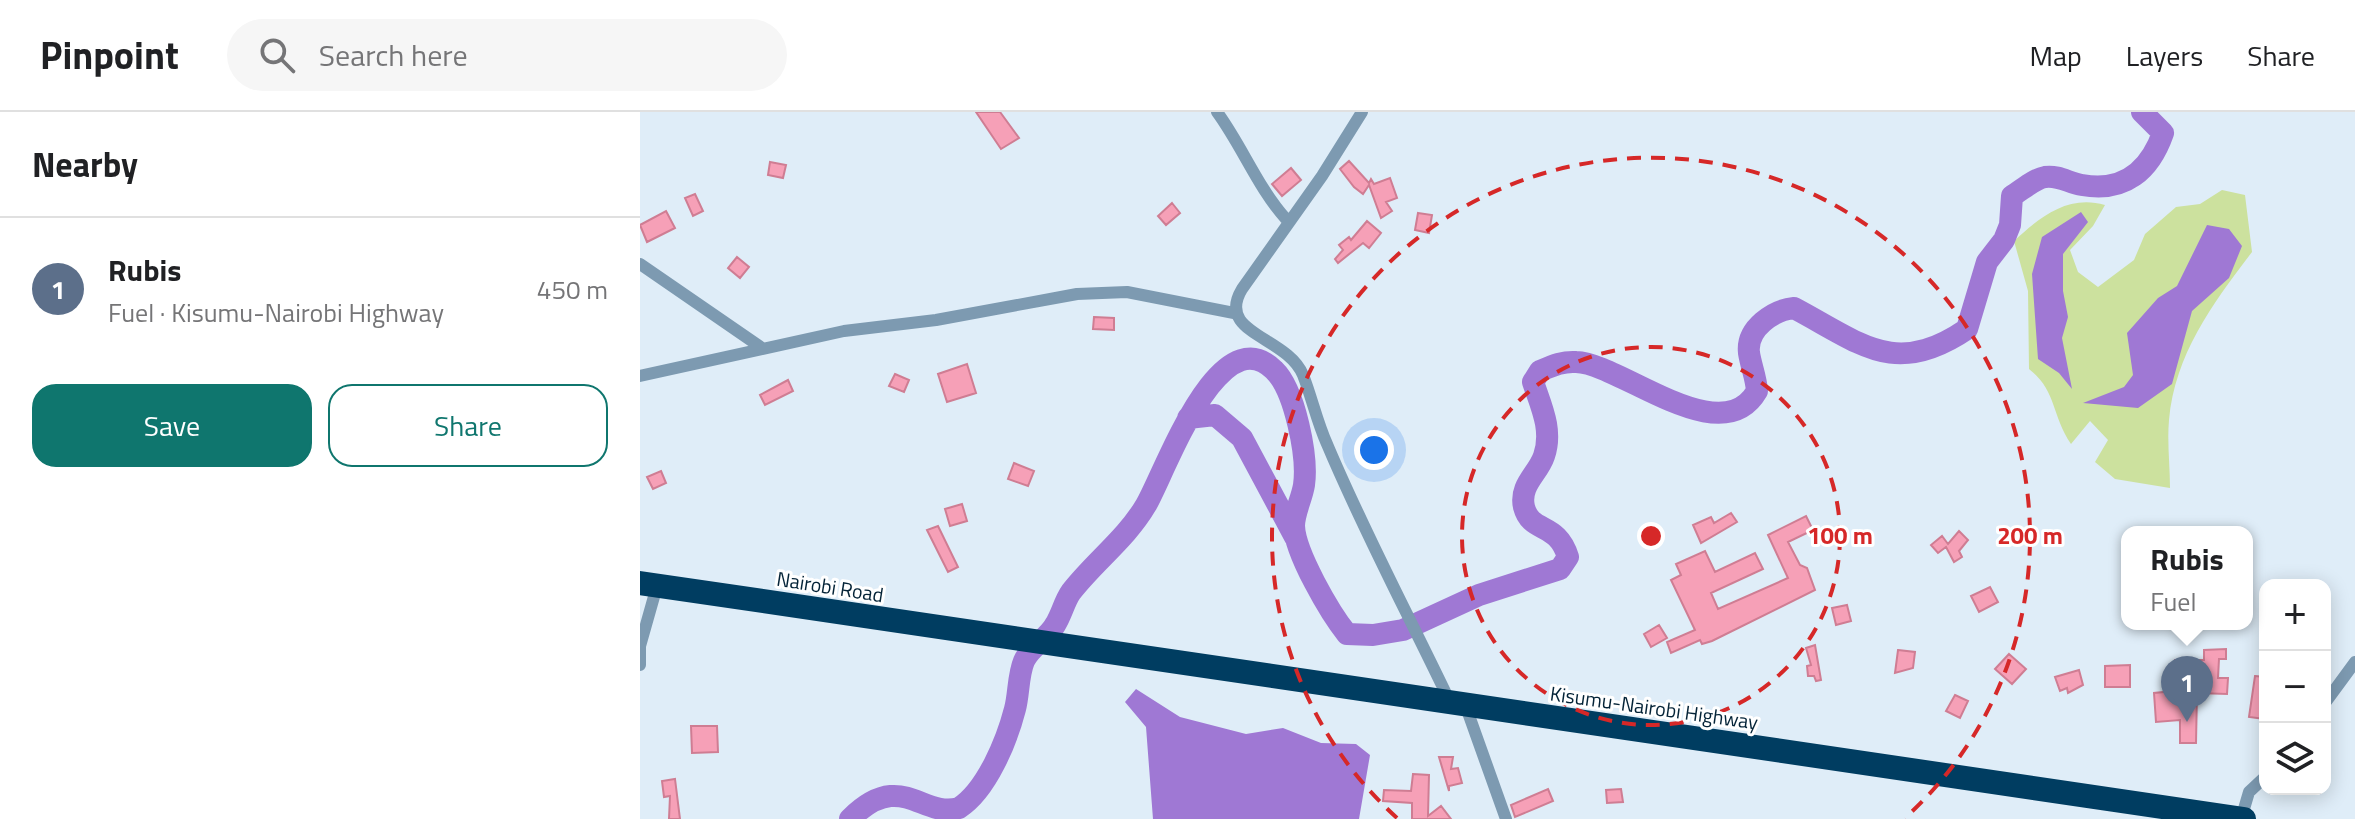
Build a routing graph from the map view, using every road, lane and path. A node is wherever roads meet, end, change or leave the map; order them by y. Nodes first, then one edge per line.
1 (1217, 112) edge
2 (1362, 112) edge
3 (1286, 219) dead end
4 (640, 264) edge
5 (1234, 313) junction
6 (762, 348) junction
7 (640, 376) edge
8 (649, 584) edge
9 (1058, 647) joint
10 (2355, 662) edge
11 (640, 665) edge
12 (2331, 695) edge
13 (1459, 706) junction
14 (2259, 783) edge
15 (1506, 819) edge
16 (2242, 819) edge

1 - 3 street
2 - 5 street
4 - 6 street
5 - 6 street
5 - 13 street
6 - 7 street
8 - 9 highway, Nairobi Road
8 - 11 street
9 - 13 highway, Kisumu-Nairobi Highway
10 - 12 street
13 - 15 street
13 - 16 highway, Kisumu-Nairobi Highway
14 - 16 street

